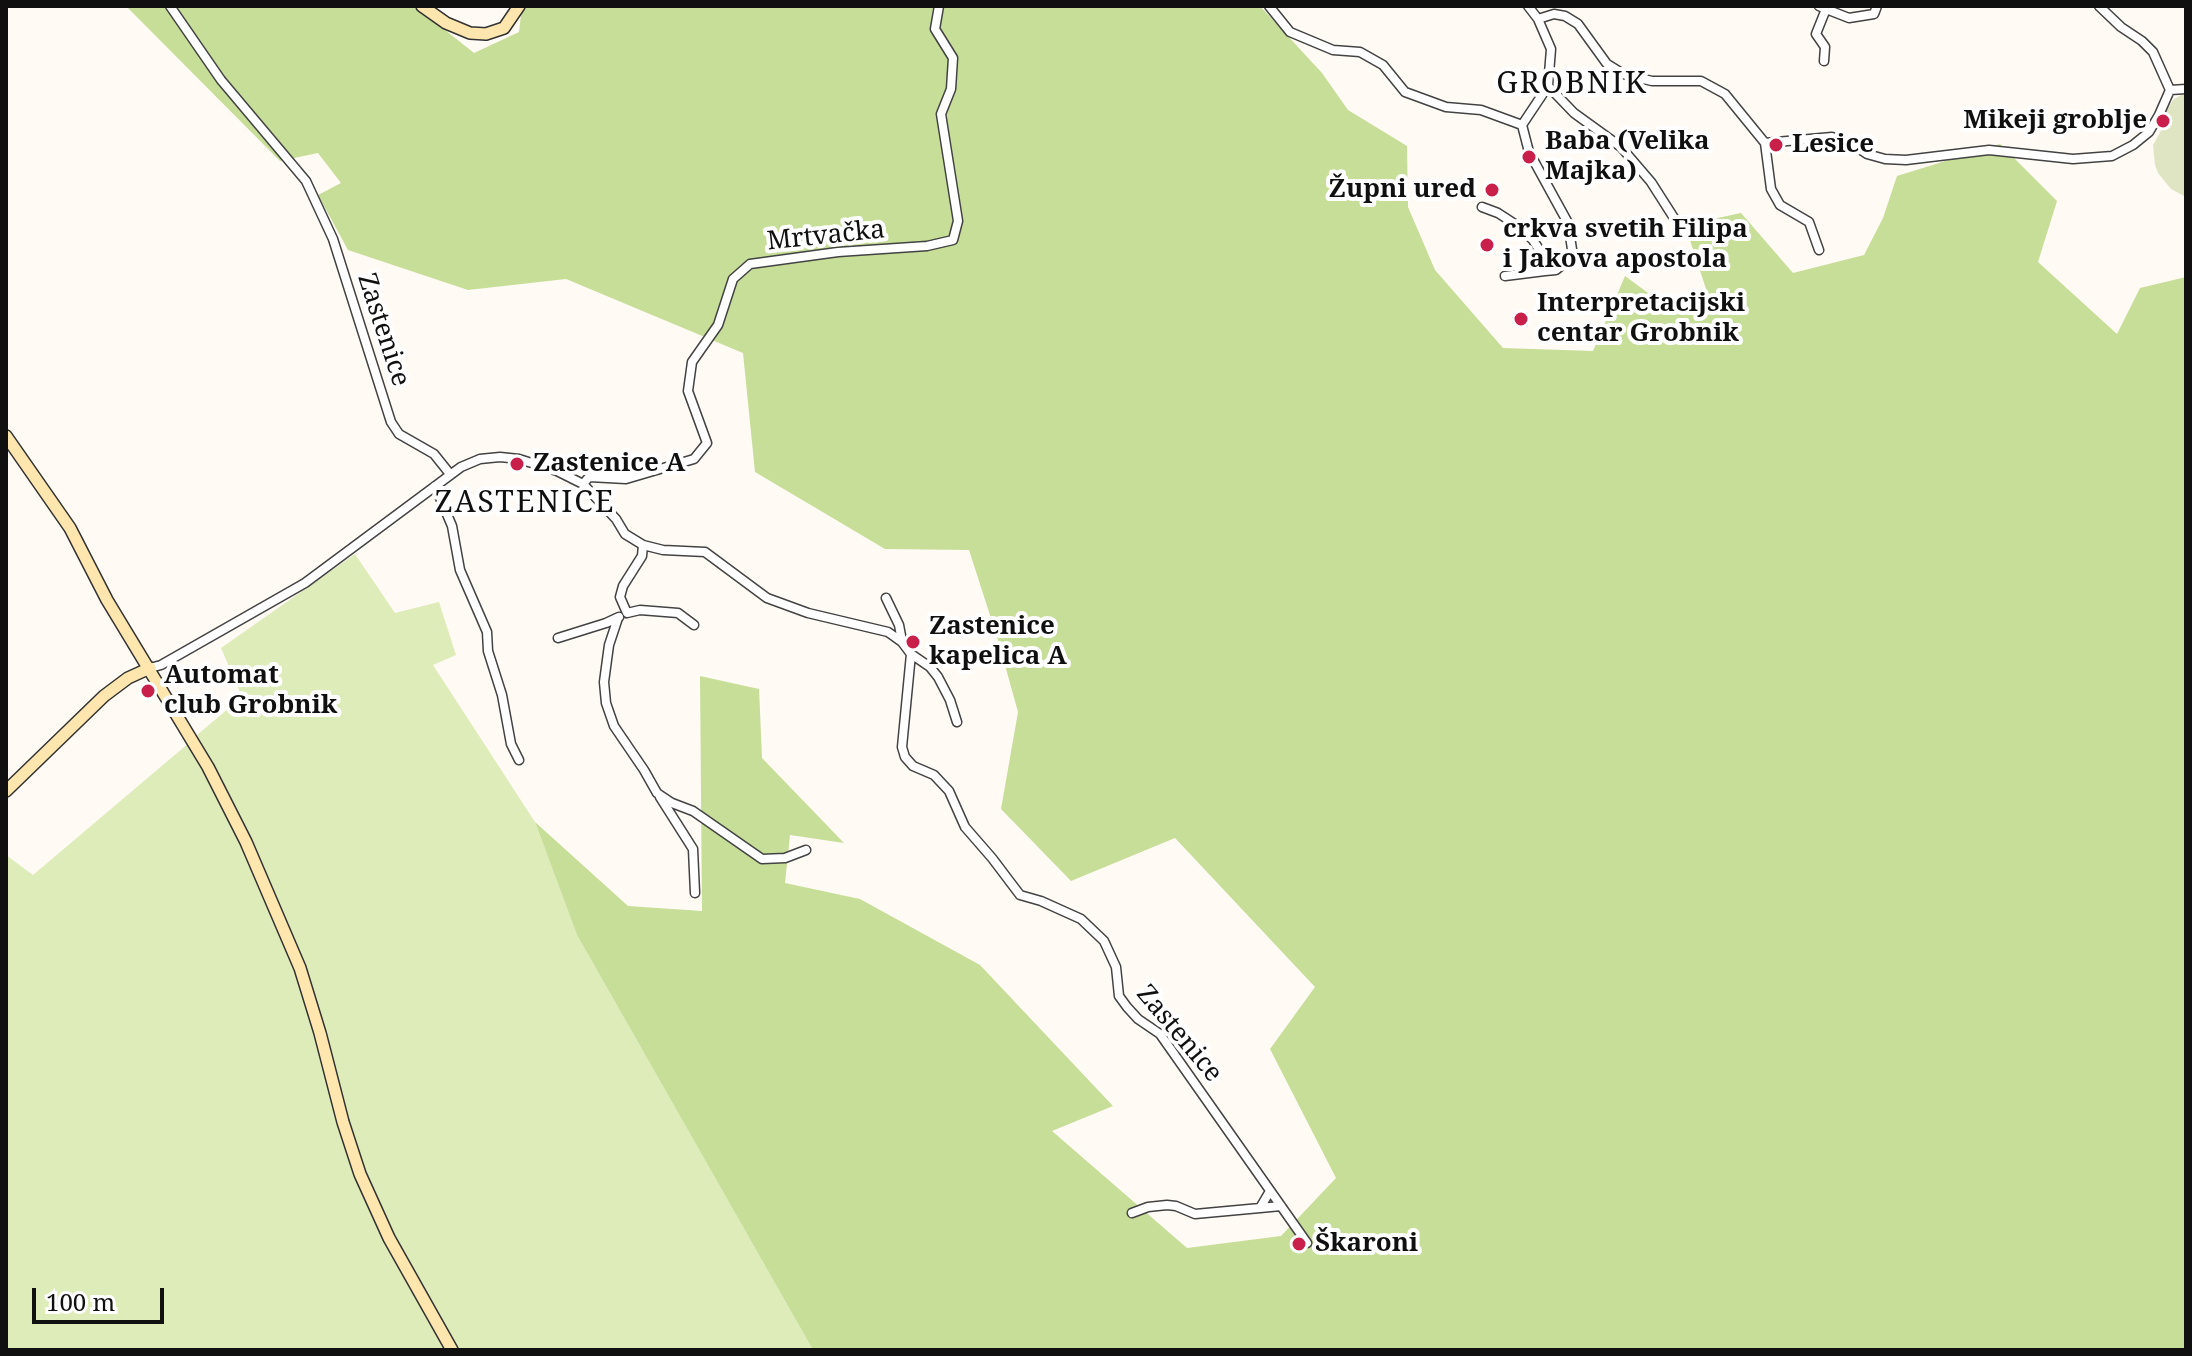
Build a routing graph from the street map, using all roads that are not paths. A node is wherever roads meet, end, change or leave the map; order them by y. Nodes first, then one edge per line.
1 (170, 6) edge
2 (422, 6) edge
3 (519, 6) edge
4 (939, 6) edge
5 (1269, 6) edge
6 (1528, 6) edge
7 (1877, 6) edge
8 (2099, 6) edge
9 (1822, 8) edge
10 (1554, 10) edge
11 (1538, 19) junction
12 (1824, 61) dead end
13 (1548, 86) junction
14 (2186, 89) edge
15 (2170, 90) junction
16 (1522, 125) junction
17 (1765, 143) junction
18 (1482, 207) dead end
19 (1674, 218) dead end
20 (1819, 250) dead end
21 (1545, 271) junction
22 (1505, 276) dead end
23 (6, 436) edge
24 (450, 474) junction
25 (583, 484) junction
26 (435, 486) junction
27 (643, 545) junction
28 (886, 598) dead end
29 (622, 616) junction
30 (694, 625) dead end
31 (558, 638) dead end
32 (902, 642) junction
33 (911, 654) junction
34 (150, 668) junction
35 (957, 722) dead end
36 (519, 760) dead end
37 (6, 791) edge
38 (657, 793) junction
39 (806, 850) dead end
40 (695, 893) dead end
41 (1270, 1191) junction
42 (1281, 1206) junction
43 (1260, 1208) junction
44 (1132, 1213) dead end
45 (1307, 1243) dead end
46 (452, 1350) edge

1 - 24 street, Zastenice
2 - 3 main road
4 - 25 street, Mrtvačka
5 - 16 street
6 - 11 street
7 - 9 street
8 - 15 street
9 - 12 street
10 - 11 street
10 - 17 street
11 - 13 street
13 - 16 street
13 - 19 street
14 - 15 street
15 - 17 street
16 - 21 street
17 - 20 street
18 - 21 street
21 - 22 street
23 - 34 main road
24 - 25 street
24 - 26 street
25 - 27 street
26 - 34 street
26 - 36 street
27 - 29 street
27 - 32 street
28 - 32 street
29 - 30 street
29 - 31 street
29 - 38 street
32 - 33 street
33 - 35 street
33 - 41 street, Zastenice
34 - 37 main road
34 - 46 main road
38 - 39 street
38 - 40 street
41 - 42 street, Zastenice
41 - 43 street
42 - 43 street
42 - 45 street, Zastenice
43 - 44 street

